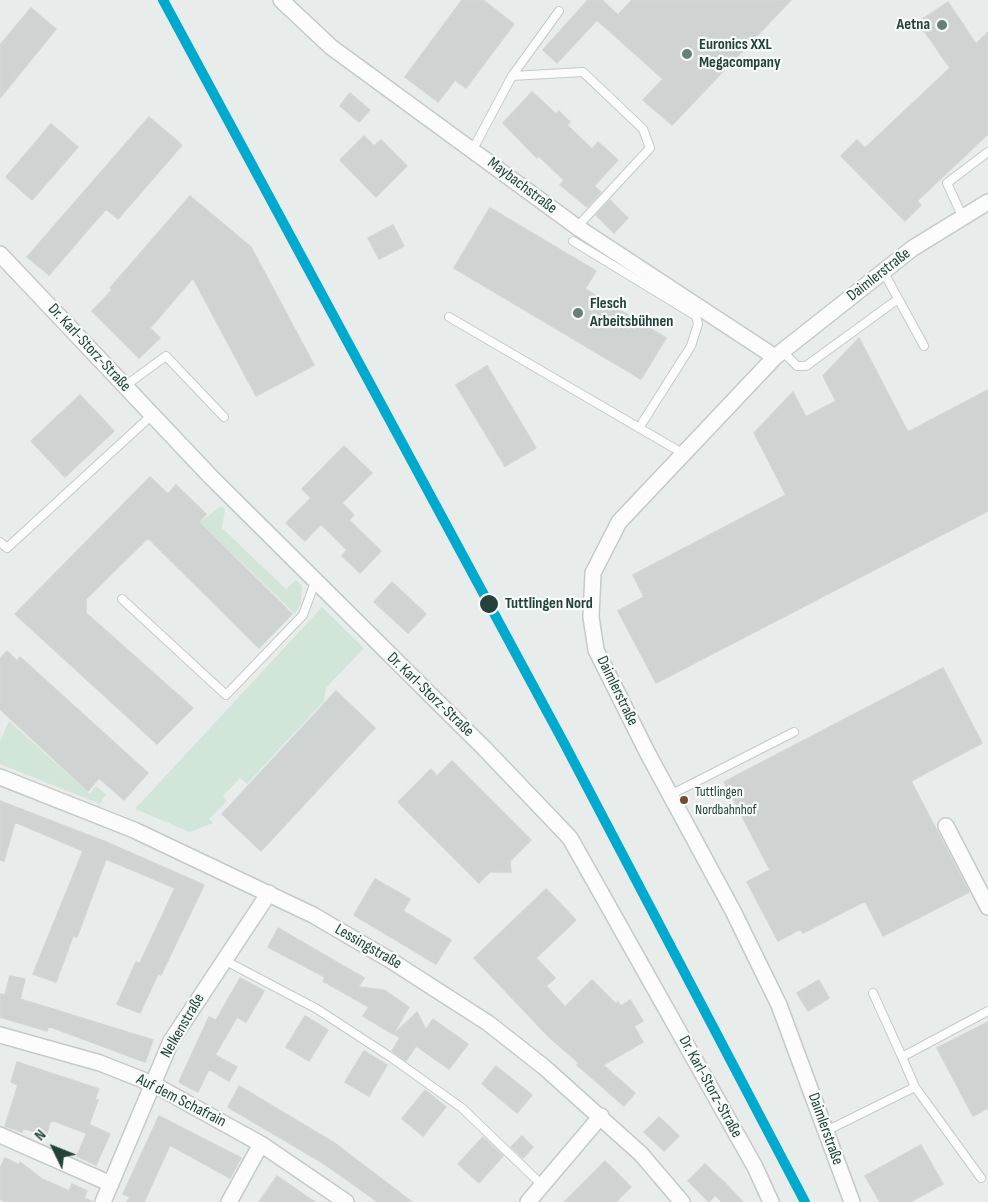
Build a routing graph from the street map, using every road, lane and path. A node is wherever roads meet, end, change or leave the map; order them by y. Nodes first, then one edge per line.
1 (281, 0) edge
2 (559, 11) dead end
3 (512, 76) junction
4 (473, 149) junction
5 (988, 152) edge
6 (988, 202) edge
7 (963, 218) junction
8 (574, 234) junction
9 (0, 254) edge
10 (883, 271) junction
11 (898, 299) junction
12 (449, 317) dead end
13 (924, 346) dead end
14 (778, 354) junction
15 (125, 386) junction
16 (152, 415) junction
17 (224, 417) dead end
18 (639, 428) junction
19 (684, 454) junction
20 (0, 542) edge
21 (315, 582) junction
22 (122, 599) dead end
23 (794, 732) dead end
24 (0, 777) edge
25 (670, 795) junction
26 (946, 826) dead end
27 (269, 893) junction
28 (988, 907) edge
29 (224, 960) junction
30 (873, 993) dead end
31 (988, 1011) edge
32 (0, 1035) edge
33 (903, 1057) junction
34 (153, 1084) junction
35 (915, 1087) junction
36 (601, 1116) junction
37 (826, 1131) junction
38 (0, 1135) edge
39 (261, 1144) junction
40 (981, 1178) dead end
41 (111, 1184) junction
42 (543, 1186) junction
43 (103, 1202) edge
44 (229, 1202) edge
45 (346, 1202) edge
46 (528, 1202) edge
47 (682, 1202) edge
48 (771, 1202) edge
49 (852, 1202) edge

1 - 4 street, Maybachstraße
2 - 3 lane
3 - 4 lane
3 - 8 lane
4 - 8 street, Maybachstraße
5 - 7 lane
6 - 7 street, Daimlerstraße
7 - 10 street, Daimlerstraße
8 - 14 street, Maybachstraße
8 - 18 lane
9 - 15 street, Dr. Karl-Storz-Straße
10 - 11 lane
10 - 14 street, Daimlerstraße
11 - 13 lane
11 - 14 lane
12 - 18 lane
14 - 19 street, Daimlerstraße
15 - 16 street, Dr. Karl-Storz-Straße
15 - 17 lane
16 - 20 lane
16 - 21 street, Dr. Karl-Storz-Straße
18 - 19 lane
19 - 25 street, Daimlerstraße
21 - 22 lane
21 - 48 street, Dr. Karl-Storz-Straße
23 - 25 lane
24 - 27 street, Lessingstraße
25 - 37 street, Daimlerstraße
26 - 28 street
27 - 29 street, Nelkenstraße
27 - 36 street, Lessingstraße
29 - 34 street, Nelkenstraße
29 - 42 lane
30 - 33 lane
31 - 33 lane
32 - 34 street, Auf dem Schafrain
33 - 35 lane
34 - 39 street, Auf dem Schafrain
34 - 41 street, Nelkenstraße
35 - 37 lane
35 - 40 lane
36 - 42 street
36 - 47 street, Lessingstraße
37 - 49 street, Daimlerstraße
38 - 41 street
39 - 44 street
39 - 45 street, Auf dem Schafrain
41 - 43 street, Nelkenstraße
42 - 46 street

